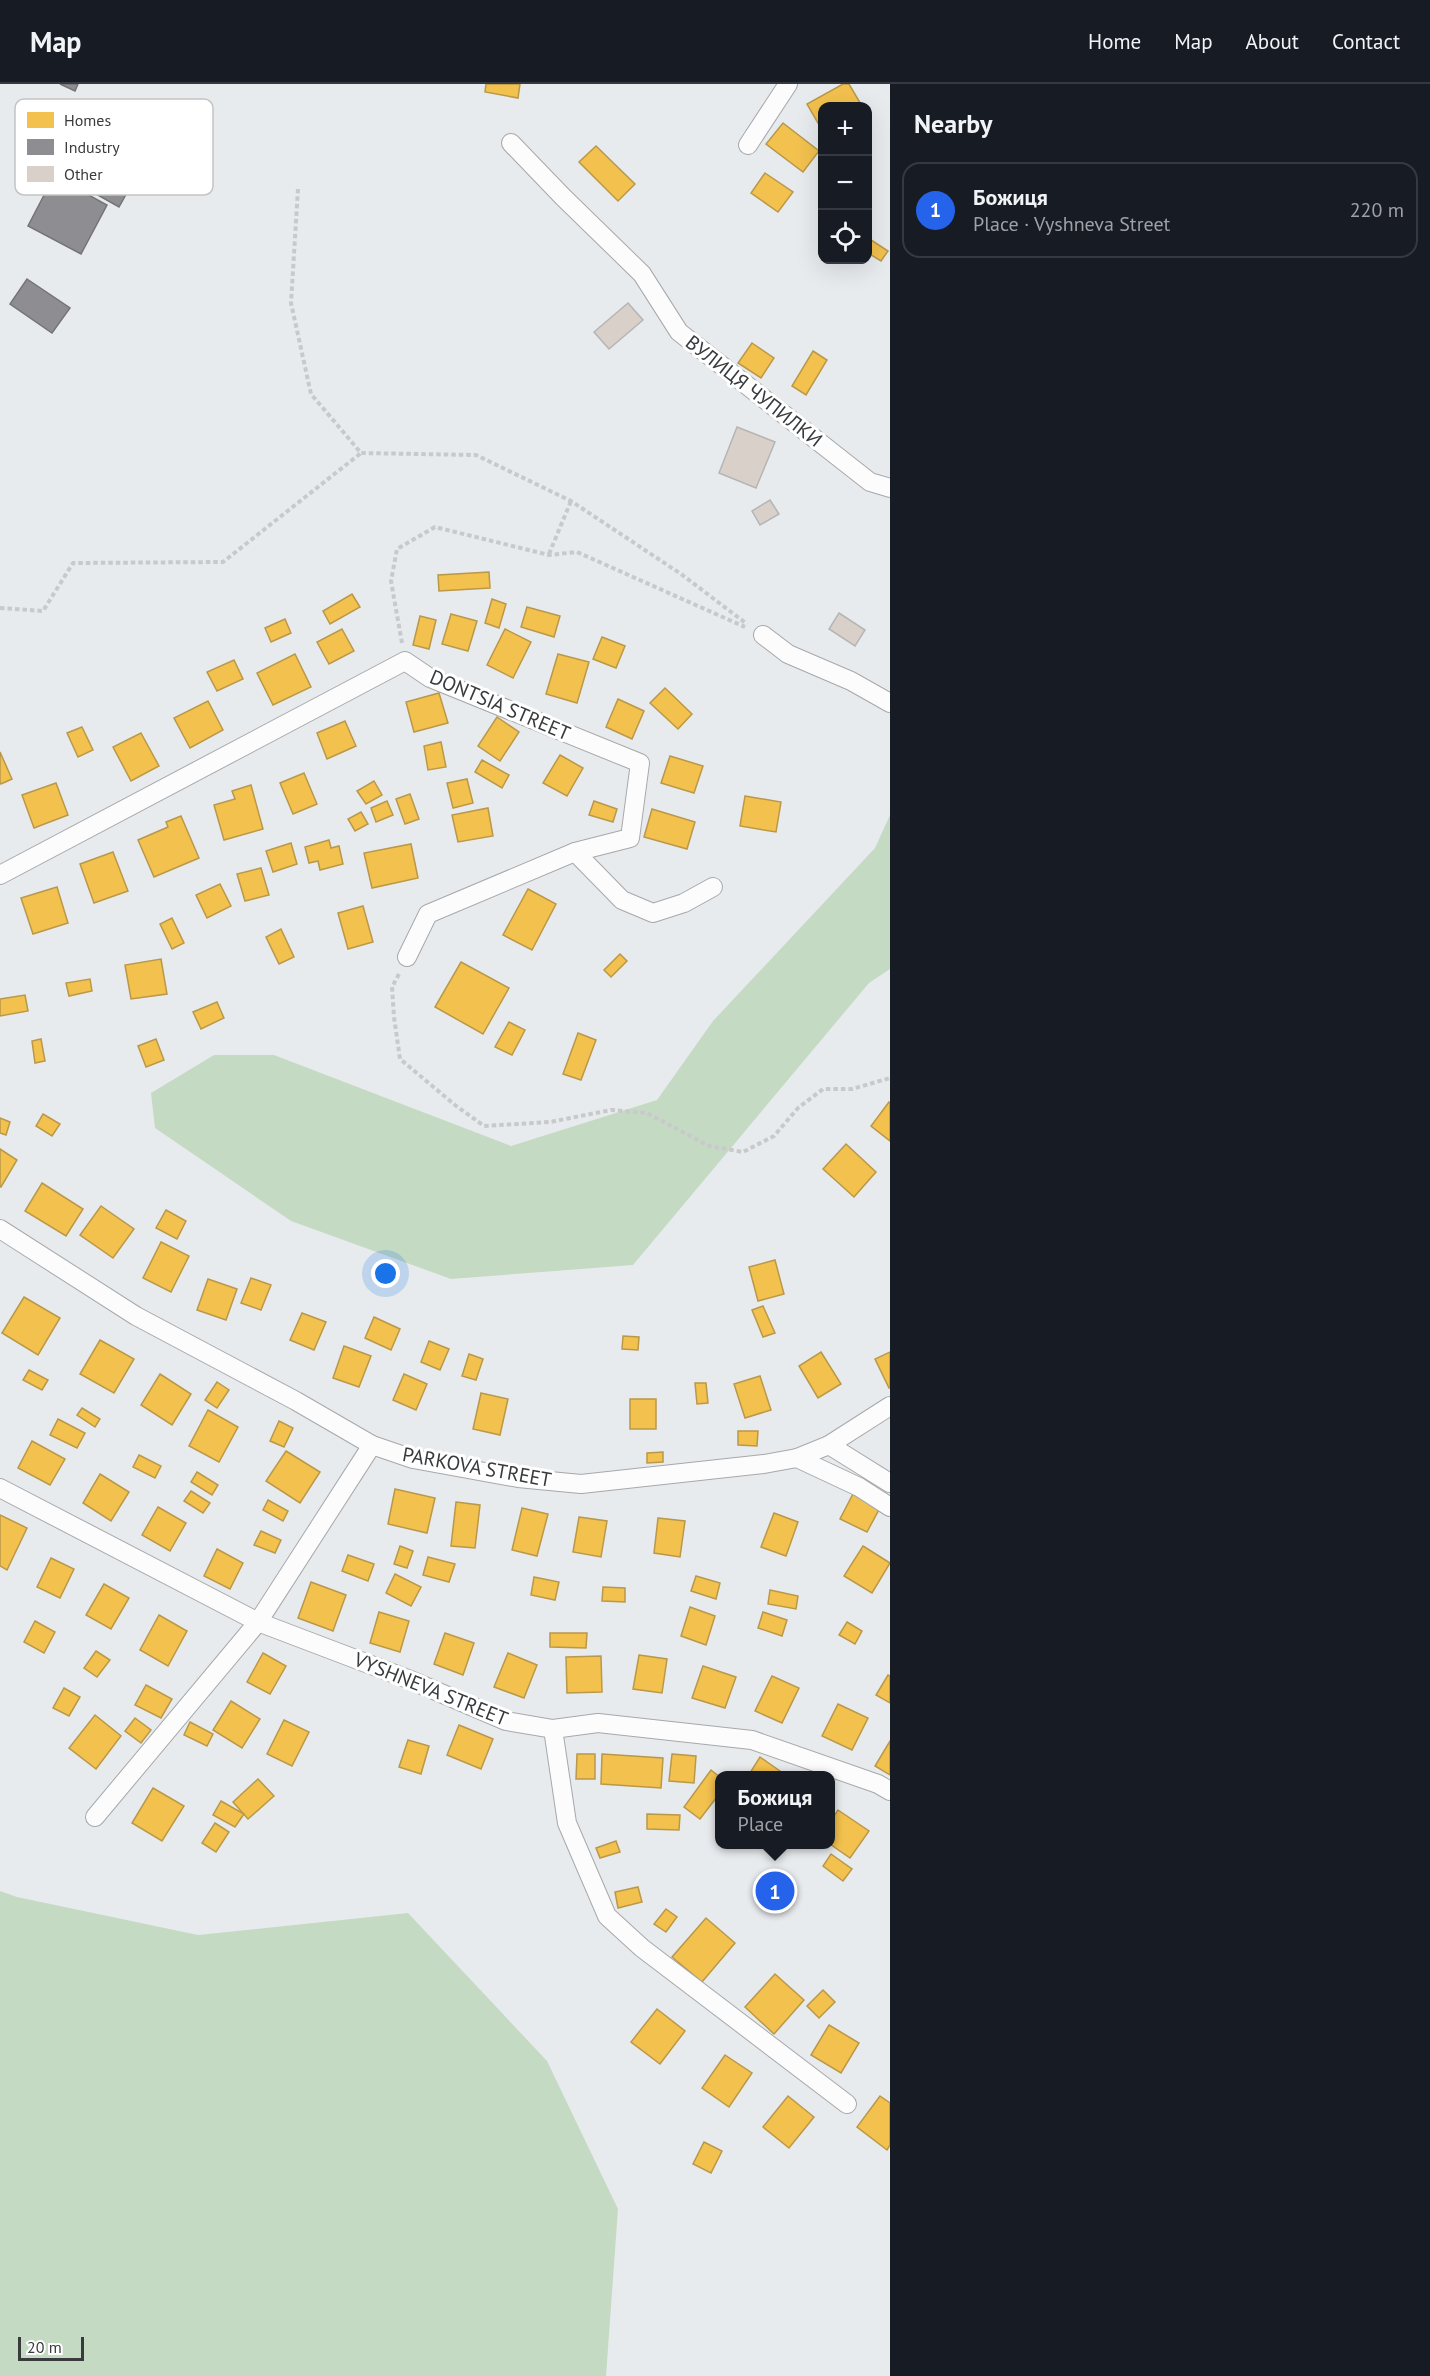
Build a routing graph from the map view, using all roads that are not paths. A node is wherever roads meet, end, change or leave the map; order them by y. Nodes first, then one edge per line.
1 (788, 84) edge
2 (511, 143) dead end
3 (748, 145) dead end
4 (890, 488) edge
5 (762, 635) road end
6 (890, 703) edge
7 (575, 852) junction
8 (0, 875) edge
9 (713, 887) dead end
10 (407, 957) road end
11 (0, 1229) edge
12 (890, 1406) edge
13 (372, 1445) junction
14 (829, 1445) junction
15 (797, 1458) junction
16 (890, 1483) edge
17 (0, 1488) edge
18 (890, 1507) edge
19 (258, 1622) junction
20 (553, 1729) junction
21 (890, 1791) edge
22 (95, 1817) dead end
23 (847, 2104) dead end

1 - 3 street
2 - 4 street, ВУЛИЦЯ ЧУПИЛКИ
5 - 6 street
7 - 8 street, DONTSIA STREET
7 - 9 street
7 - 10 street, DONTSIA STREET
11 - 13 street, PARKOVA STREET
12 - 14 street, PARKOVA STREET
13 - 15 street, PARKOVA STREET
13 - 19 street
14 - 15 street, PARKOVA STREET
14 - 16 street
15 - 18 street
17 - 19 street, VYSHNEVA STREET
19 - 20 street, VYSHNEVA STREET
19 - 22 street
20 - 21 street, VYSHNEVA STREET
20 - 23 street

